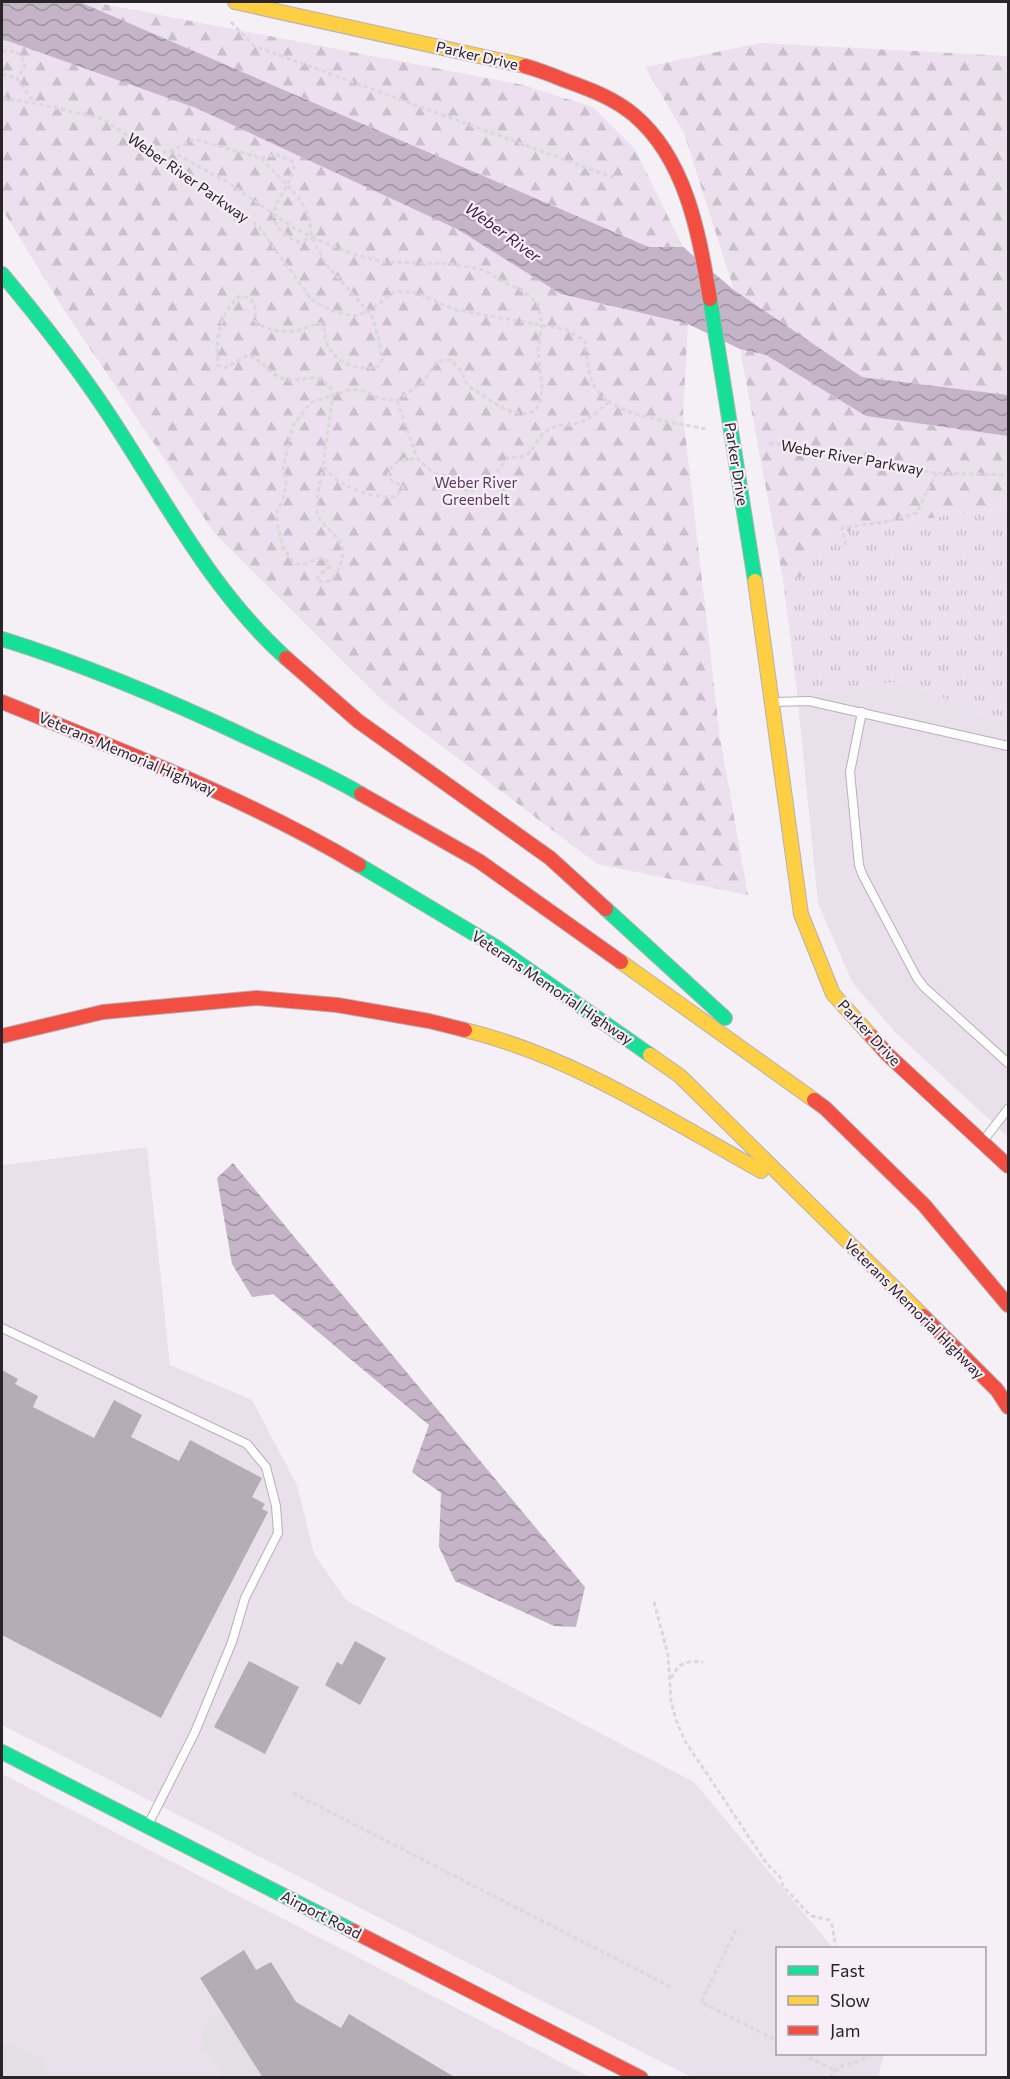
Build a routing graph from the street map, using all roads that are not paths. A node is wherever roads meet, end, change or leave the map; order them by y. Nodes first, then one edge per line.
1 (235, 2) edge
2 (2, 274) edge
3 (2, 639) edge
4 (2, 702) edge
5 (773, 702) junction
6 (862, 712) junction
7 (1008, 746) edge
8 (2, 1036) edge
9 (1008, 1063) edge
10 (825, 1108) junction
11 (1008, 1109) edge
12 (982, 1142) junction
13 (1008, 1166) edge
14 (791, 1188) junction
15 (1008, 1305) edge
16 (2, 1328) edge
17 (1008, 1407) edge
18 (2, 1752) edge
19 (147, 1826) junction
20 (641, 2078) edge

1 - 5 main road, Parker Drive
2 - 10 main road
3 - 10 main road
4 - 14 main road, Veterans Memorial Highway
5 - 6 lane
5 - 12 main road, Parker Drive
6 - 7 lane
6 - 9 lane
8 - 14 main road
10 - 15 main road
11 - 12 lane
12 - 13 main road, Parker Drive
14 - 17 main road, Veterans Memorial Highway
16 - 19 lane
18 - 19 main road, Airport Road
19 - 20 main road, Airport Road

